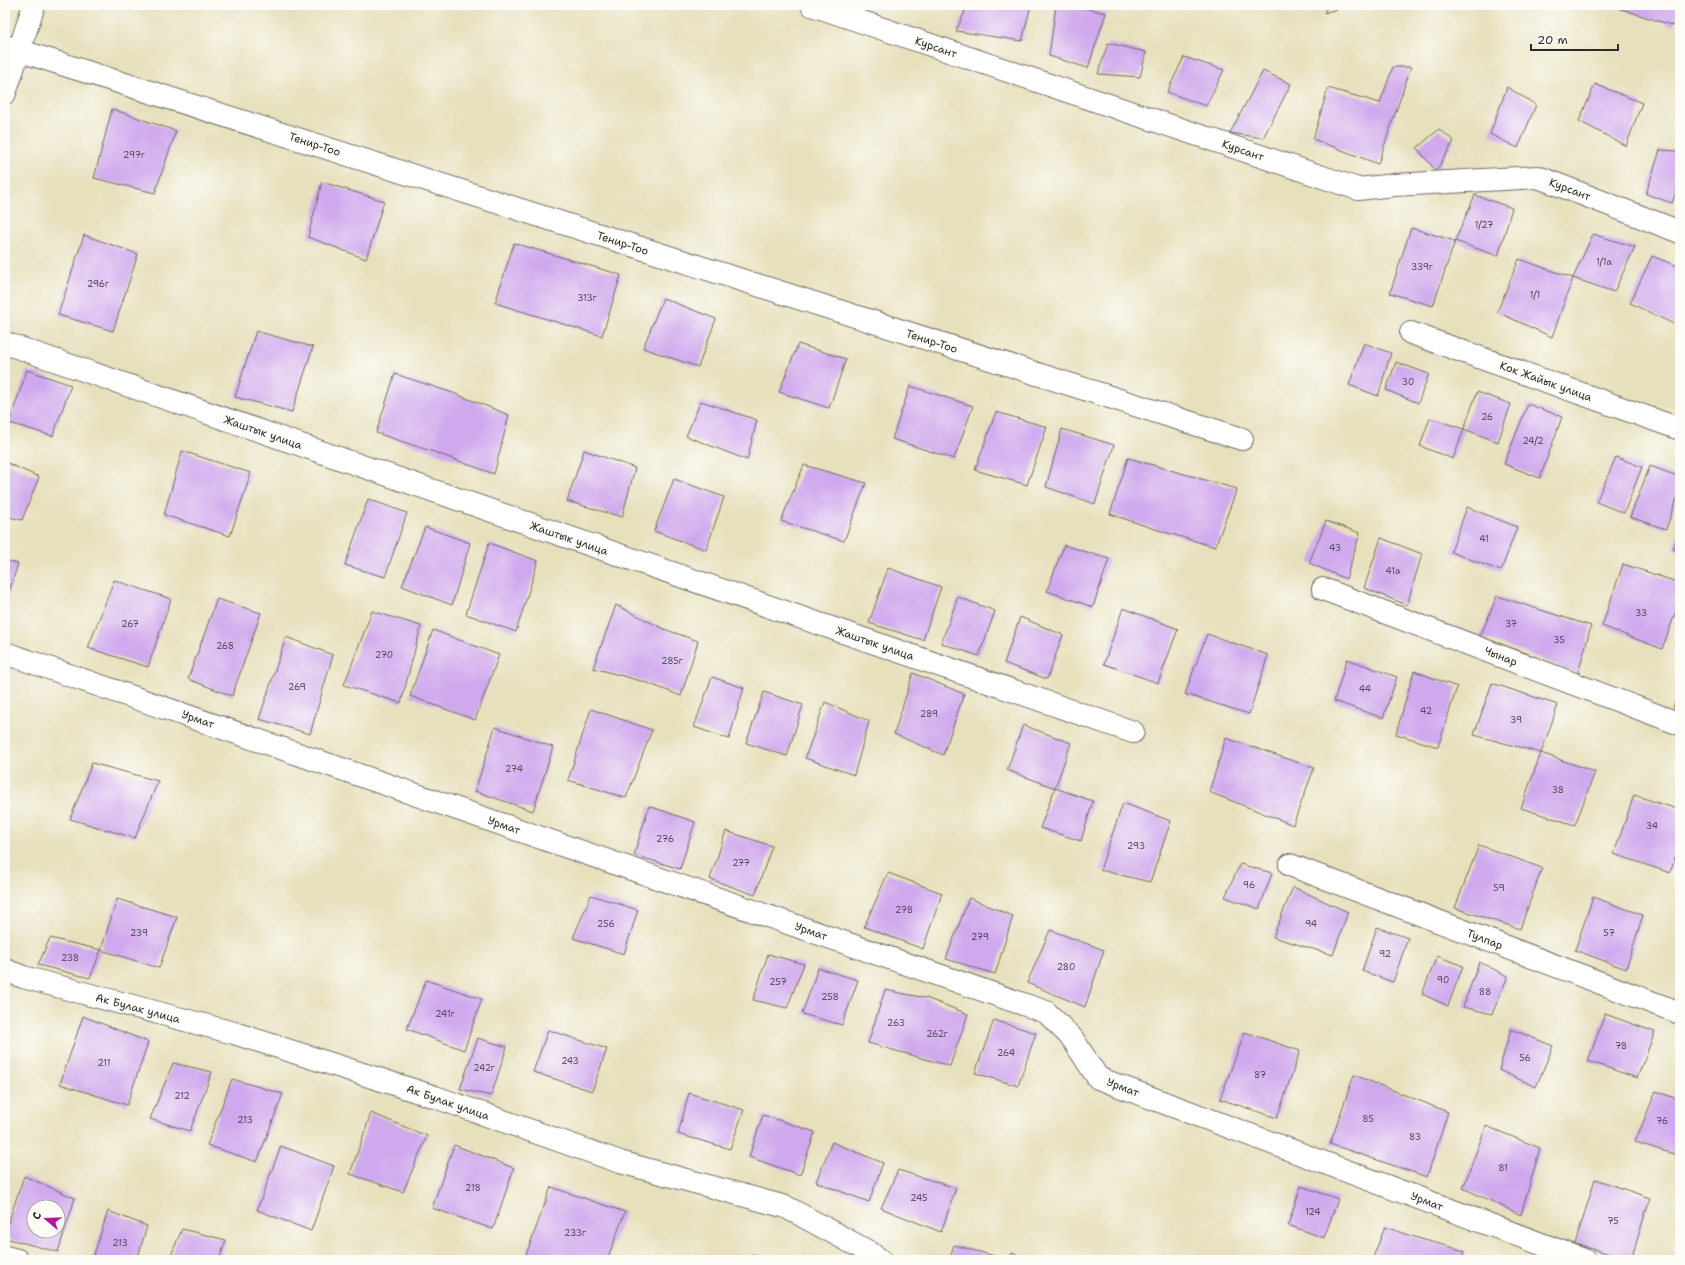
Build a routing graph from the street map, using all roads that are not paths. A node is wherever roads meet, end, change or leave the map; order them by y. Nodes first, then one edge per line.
1 (34, 5) edge
2 (812, 5) edge
3 (12, 48) edge
4 (5, 93) edge
5 (1680, 232) edge
6 (1411, 333) dead end
7 (5, 343) edge
8 (1680, 429) edge
9 (1242, 439) dead end
10 (1323, 589) dead end
11 (5, 653) edge
12 (1680, 724) edge
13 (1133, 732) dead end
14 (1290, 864) dead end
15 (5, 970) edge
16 (1680, 1012) edge
17 (5, 1257) edge
18 (17, 1260) edge
19 (880, 1260) edge
20 (1584, 1260) edge

1 - 3 street
2 - 5 street, Курсант
3 - 4 street
3 - 9 street, Тенир-Тоо
6 - 8 street, Кок Жайык улица
7 - 13 street, Жаштык улица
10 - 12 street, Чынар
11 - 20 street, Урмат
14 - 16 street, Тулпар
15 - 19 street, Ак Булак улица
17 - 18 street

